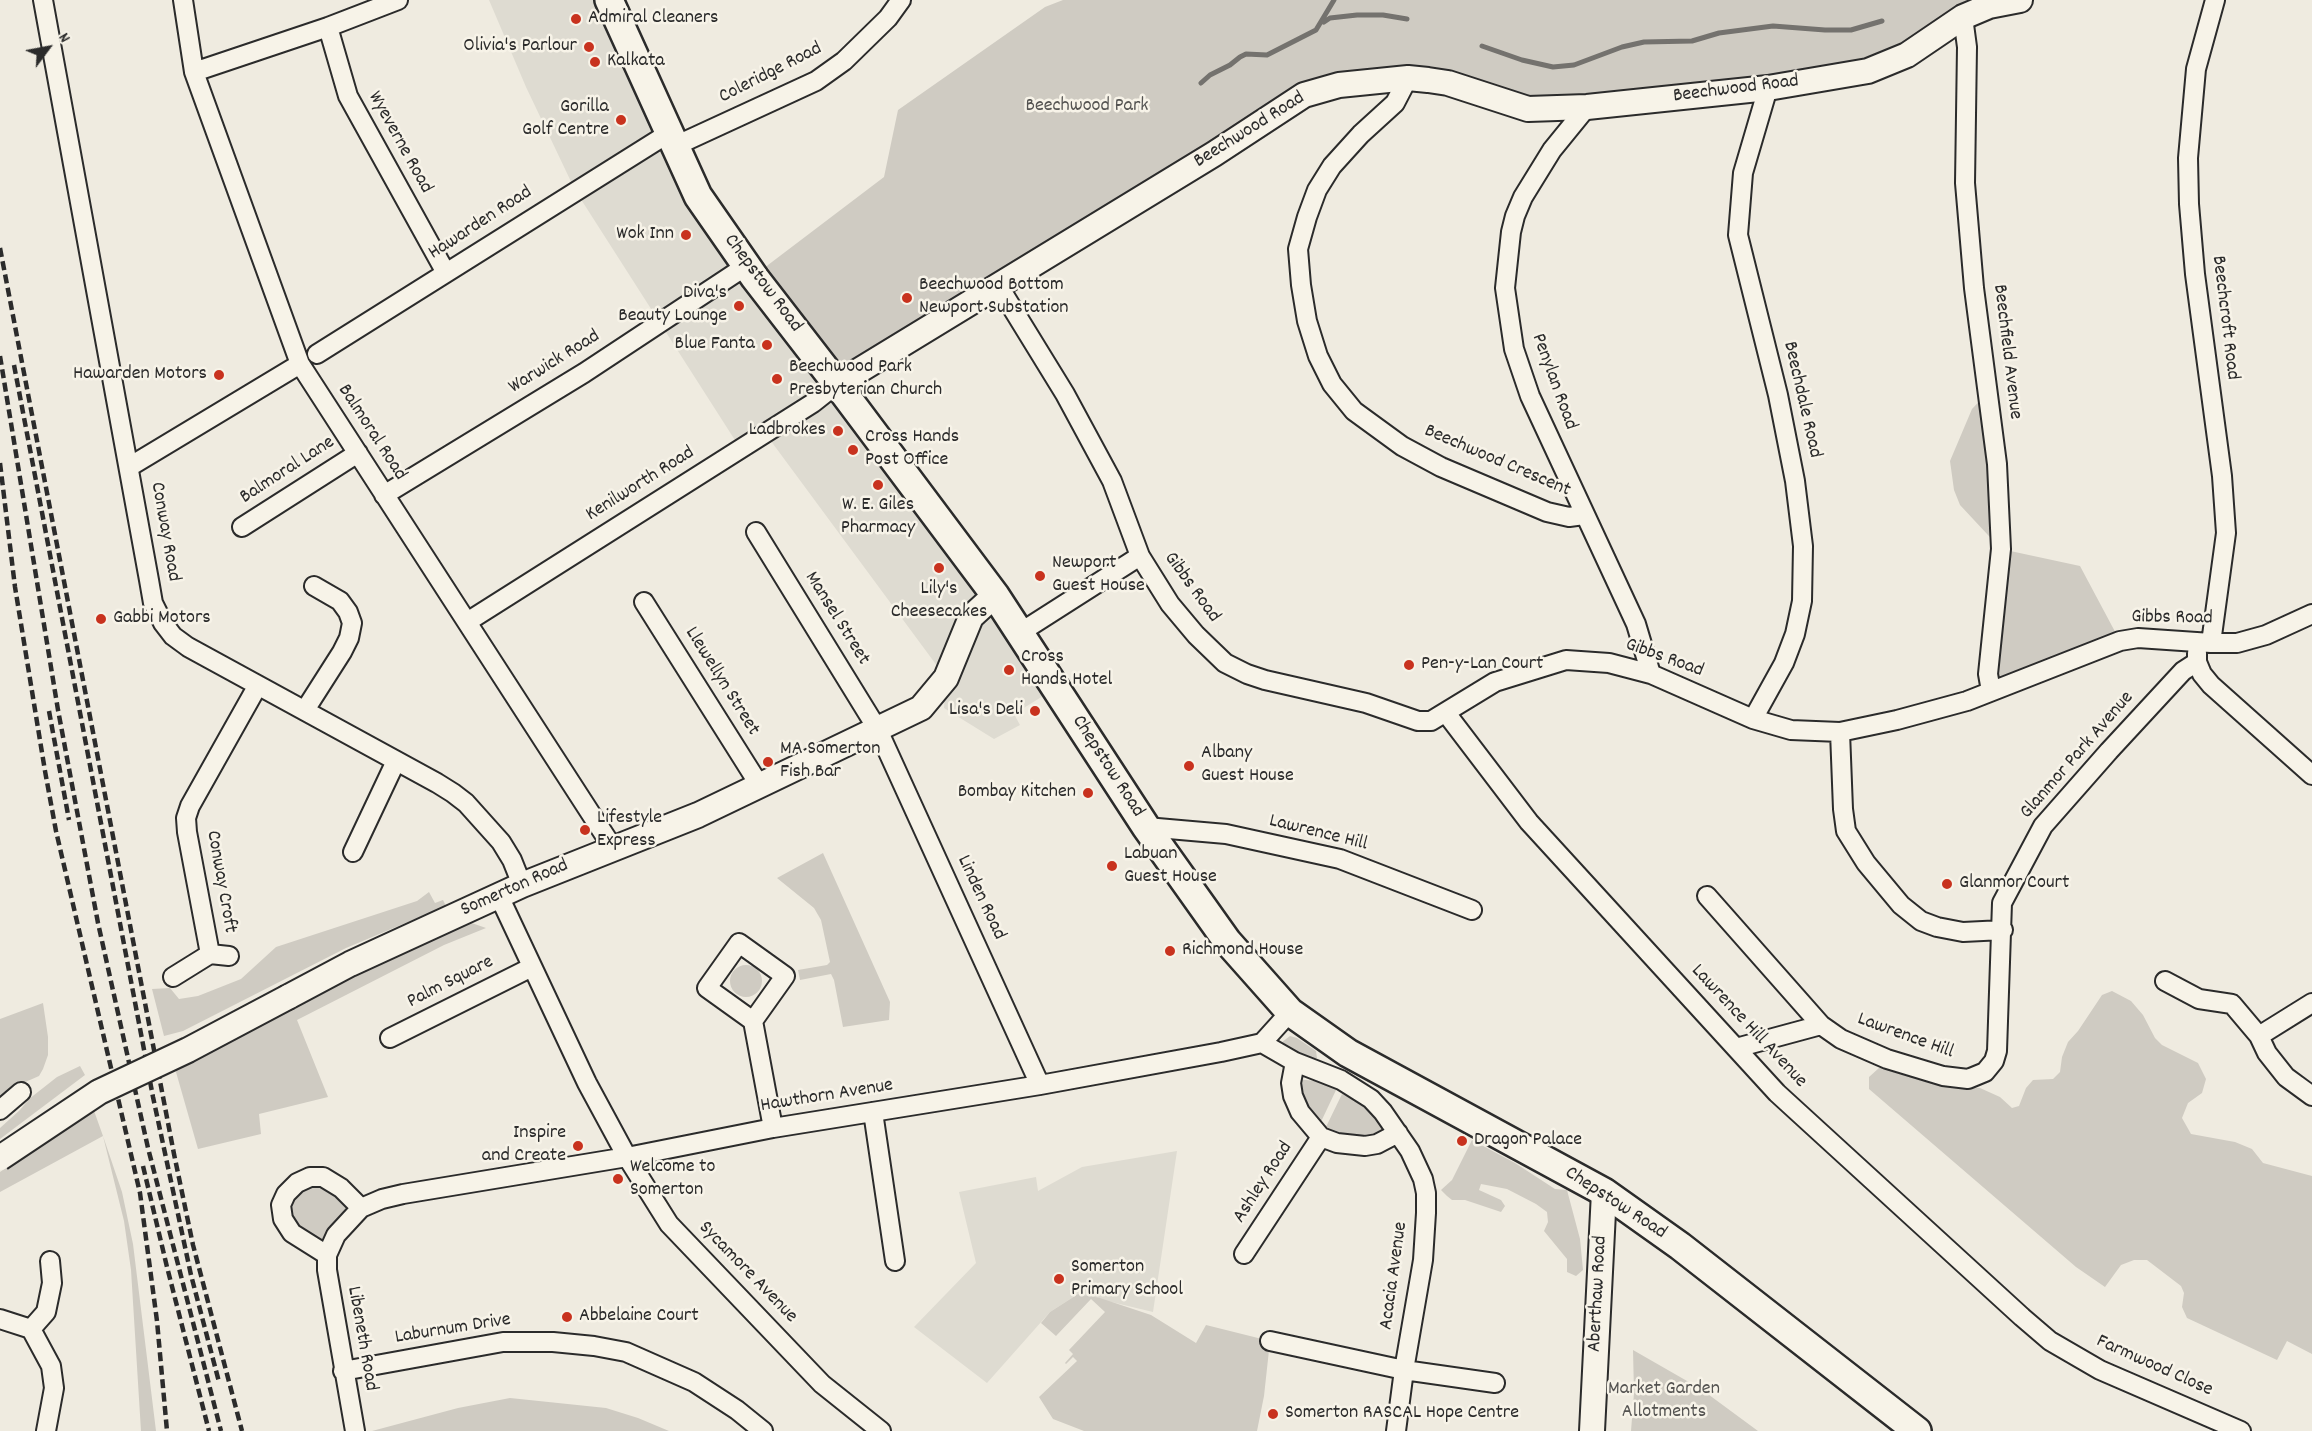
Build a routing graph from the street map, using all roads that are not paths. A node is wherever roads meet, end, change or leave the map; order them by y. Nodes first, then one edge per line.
1 (43, 0) edge
2 (183, 0) edge
3 (398, 0) edge
4 (609, 0) edge
5 (901, 0) edge
6 (2020, 0) edge
7 (2215, 0) edge
8 (1963, 17) junction
9 (328, 27) junction
10 (194, 72) junction
11 (1408, 78) junction
12 (1768, 88) junction
13 (1587, 107) junction
14 (672, 140) junction
15 (746, 266) junction
16 (446, 273) junction
17 (999, 285) junction
18 (316, 354) dead end
19 (300, 364) junction
20 (837, 384) junction
21 (358, 453) junction
22 (129, 467) junction
23 (384, 495) junction
24 (1584, 515) junction
25 (242, 527) dead end
26 (756, 532) dead end
27 (1140, 556) junction
28 (314, 586) dead end
29 (995, 595) junction
30 (644, 602) dead end
31 (2312, 614) edge
32 (467, 622) junction
33 (1021, 632) junction
34 (2205, 643) junction
35 (2197, 662) junction
36 (1651, 674) junction
37 (258, 685) junction
38 (1991, 692) junction
39 (305, 710) junction
40 (1446, 713) junction
41 (1753, 718) junction
42 (878, 730) junction
43 (1840, 732) junction
44 (396, 761) junction
45 (2312, 775) edge
46 (760, 786) junction
47 (1146, 827) junction
48 (613, 848) junction
49 (353, 852) dead end
50 (522, 885) junction
51 (499, 896) junction
52 (1707, 896) dead end
53 (1472, 910) dead end
54 (2003, 930) junction
55 (210, 954) junction
56 (229, 956) dead end
57 (532, 967) junction
58 (172, 977) dead end
59 (2165, 981) dead end
60 (2312, 1003) edge
61 (1290, 1012) junction
62 (753, 1021) dead end
63 (1821, 1025) junction
64 (2259, 1036) junction
65 (390, 1038) dead end
66 (1262, 1043) junction
67 (1736, 1048) junction
68 (1295, 1062) junction
69 (1990, 1067) joint
70 (1040, 1085) junction
71 (21, 1092) dead end
72 (2312, 1096) edge
73 (0, 1110) edge
74 (873, 1112) junction
75 (773, 1128) junction
76 (1398, 1133) junction
77 (1321, 1137) junction
78 (627, 1157) junction
79 (0, 1158) edge
80 (1604, 1192) junction
81 (361, 1208) junction
82 (1244, 1254) dead end
83 (327, 1255) junction
84 (50, 1261) dead end
85 (895, 1261) dead end
86 (0, 1319) edge
87 (31, 1329) junction
88 (1270, 1341) dead end
89 (2049, 1341) joint
90 (1404, 1370) junction
91 (343, 1371) junction
92 (1495, 1383) dead end
93 (46, 1431) edge
94 (355, 1431) edge
95 (763, 1431) edge
96 (881, 1431) edge
97 (1396, 1431) edge
98 (1592, 1431) edge
99 (1917, 1431) edge
100 (2241, 1431) edge

1 - 22 street, Conway Road
2 - 10 street, Balmoral Road
3 - 9 street
4 - 14 main road, Chepstow Road
5 - 14 street, Coleridge Road
6 - 8 street, Beechwood Road
7 - 34 street, Beechcroft Road
8 - 12 street, Beechwood Road
8 - 38 street, Beechfield Avenue
9 - 10 street
9 - 16 street, Wyeverne Road
10 - 19 street, Balmoral Road
11 - 13 street, Beechwood Road
11 - 17 street, Beechwood Road
11 - 24 street, Beechwood Crescent
12 - 13 street, Beechwood Road
12 - 41 street, Beechdale Road
13 - 24 street, Penylan Road
14 - 15 main road, Chepstow Road
14 - 16 street, Hawarden Road
15 - 20 main road, Chepstow Road
15 - 23 street, Warwick Road
16 - 18 street, Hawarden Road
17 - 20 street, Beechwood Road
17 - 27 street, Gibbs Road
19 - 21 street, Balmoral Road
19 - 22 street
20 - 29 main road, Chepstow Road
20 - 32 street, Kenilworth Road
21 - 23 street, Balmoral Road
21 - 25 street, Balmoral Lane
22 - 37 street, Conway Road
23 - 32 street, Balmoral Road
24 - 36 street, Penylan Road
26 - 42 street, Mansel Street
27 - 33 street
27 - 40 street, Gibbs Road
28 - 39 street
29 - 33 main road, Chepstow Road
29 - 42 street, Somerton Road
30 - 46 street, Llewellyn Street
31 - 34 street, Gibbs Road
32 - 48 street, Balmoral Road
33 - 47 main road, Chepstow Road
34 - 35 street, Beechcroft Road
34 - 38 street, Gibbs Road
35 - 45 street
35 - 54 street, Glanmor Park Avenue
36 - 40 street, Gibbs Road
36 - 41 street, Gibbs Road
37 - 39 street, Conway Road
37 - 55 street, Conway Croft
38 - 43 street, Gibbs Road
39 - 44 street, Conway Road
40 - 67 street, Lawrence Hill Avenue
41 - 43 street, Gibbs Road
42 - 46 street, Somerton Road
42 - 70 street, Linden Road
43 - 54 street
44 - 49 street
44 - 50 street, Conway Road
46 - 48 street, Somerton Road
47 - 53 street, Lawrence Hill
47 - 61 main road, Chepstow Road
48 - 50 street, Somerton Road
50 - 51 street, Somerton Road
51 - 57 street, Sycamore Avenue
51 - 79 street, Somerton Road, bridge
52 - 63 street, Lawrence Hill
54 - 69 street, Glanmor Park Avenue
55 - 56 street
55 - 58 street, Conway Croft
57 - 65 street, Palm Square
57 - 78 street, Sycamore Avenue
59 - 64 street
60 - 64 street
61 - 66 street
61 - 80 main road, Chepstow Road
62 - 75 street
63 - 67 street
63 - 69 street, Lawrence Hill
64 - 72 street
66 - 68 street, Acacia Avenue
66 - 70 street, Hawthorn Avenue
67 - 89 street, Lawrence Hill Avenue
68 - 76 street, Acacia Avenue
68 - 77 street
70 - 74 street, Hawthorn Avenue
71 - 73 street
74 - 75 street, Hawthorn Avenue
74 - 85 street
75 - 78 street, Hawthorn Avenue
76 - 77 street
76 - 90 street, Acacia Avenue
77 - 82 street, Ashley Road
78 - 81 street, Hawthorn Avenue
78 - 96 street, Sycamore Avenue
80 - 98 street, Aberthaw Road
80 - 99 main road, Chepstow Road
81 - 83 street, Hawthorn Avenue
81 - 83 street
83 - 91 street, Libeneth Road
84 - 87 street
86 - 87 street
87 - 93 street
88 - 90 street
89 - 100 street, Farmwood Close
90 - 92 street
90 - 97 street, Acacia Avenue
91 - 94 street, Libeneth Road
91 - 95 street, Laburnum Drive

